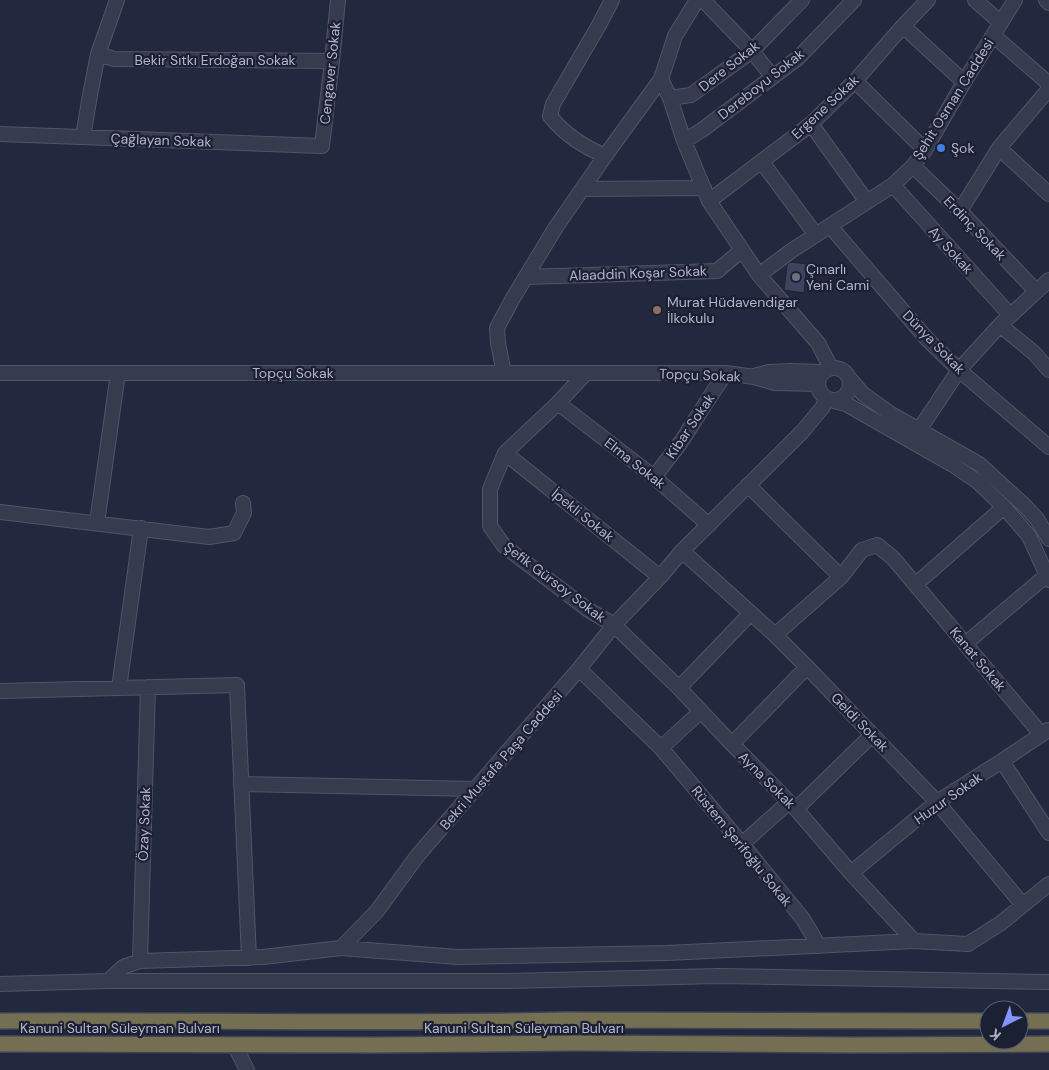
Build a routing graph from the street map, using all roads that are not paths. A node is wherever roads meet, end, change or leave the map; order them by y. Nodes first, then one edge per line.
1 (117, 0) edge
2 (338, 0) edge
3 (612, 0) edge
4 (697, 0) edge
5 (704, 0) edge
6 (802, 0) edge
7 (854, 0) edge
8 (928, 0) edge
9 (975, 0) edge
10 (1014, 0) edge
11 (1046, 0) edge
12 (1049, 3) edge
13 (1001, 22) junction
14 (903, 26) junction
15 (993, 35) junction
16 (752, 51) junction
17 (98, 54) junction
18 (332, 61) junction
19 (772, 76) junction
20 (661, 78) junction
21 (855, 81) junction
22 (964, 82) junction
23 (1049, 84) edge
24 (1049, 89) edge
25 (670, 98) junction
26 (811, 124) junction
27 (0, 134) edge
28 (83, 136) junction
29 (684, 141) junction
30 (322, 146) joint
31 (999, 148) junction
32 (925, 150) junction
33 (605, 156) junction
34 (762, 162) junction
35 (913, 166) junction
36 (892, 184) junction
37 (582, 189) junction
38 (707, 194) junction
39 (1049, 194) edge
40 (867, 202) junction
41 (960, 211) junction
42 (830, 226) junction
43 (816, 235) junction
44 (742, 250) junction
45 (760, 275) junction
46 (526, 277) junction
47 (1049, 280) edge
48 (1036, 291) junction
49 (1005, 320) junction
50 (960, 370) junction
51 (1049, 370) edge
52 (0, 373) edge
53 (118, 373) junction
54 (504, 373) junction
55 (586, 373) junction
56 (726, 373) junction
57 (824, 375) junction
58 (850, 379) junction
59 (830, 400) junction
60 (558, 403) junction
61 (920, 430) junction
62 (1049, 447) edge
63 (505, 452) junction
64 (654, 477) junction
65 (748, 485) junction
66 (243, 504) dead end
67 (1004, 507) junction
68 (0, 512) edge
69 (98, 523) junction
70 (709, 525) junction
71 (140, 528) junction
72 (1049, 539) edge
73 (682, 551) junction
74 (660, 577) junction
75 (841, 577) junction
76 (1048, 578) edge
77 (916, 584) junction
78 (751, 613) junction
79 (614, 625) junction
80 (775, 635) junction
81 (965, 644) junction
82 (807, 666) junction
83 (579, 670) junction
84 (148, 687) junction
85 (119, 688) junction
86 (679, 688) junction
87 (0, 691) edge
88 (701, 711) junction
89 (1045, 732) edge
90 (872, 735) junction
91 (732, 744) junction
92 (661, 748) junction
93 (1002, 761) junction
94 (241, 784) junction
95 (476, 789) junction
96 (937, 802) junction
97 (793, 805) junction
98 (1049, 833) edge
99 (742, 844) junction
100 (852, 873) junction
101 (1049, 884) edge
102 (1023, 905) junction
103 (914, 941) junction
104 (819, 946) junction
105 (341, 948) junction
106 (249, 958) junction
107 (140, 962) junction
108 (108, 981) junction
109 (1049, 982) edge
110 (0, 984) edge
111 (0, 1021) edge
112 (979, 1021) edge
113 (1029, 1021) edge
114 (1049, 1021) edge
115 (0, 1044) edge
116 (234, 1044) junction
117 (1049, 1044) edge
118 (247, 1070) edge

1 - 17 street
2 - 18 street, Cengaver Sokak
3 - 33 street
4 - 20 street
5 - 16 street
6 - 16 street, Dere Sokak
7 - 19 street, Dereboyu Sokak
8 - 14 street, Ergene Sokak
9 - 13 street
10 - 13 street, Şehit Osman Caddesi
11 - 12 street
13 - 15 street, Şehit Osman Caddesi
14 - 21 street, Ergene Sokak
14 - 22 street
15 - 22 street, Şehit Osman Caddesi
15 - 23 street
16 - 19 street
16 - 25 street, Dere Sokak
17 - 18 street, Bekir Sıtkı Erdoğan Sokak
17 - 28 street
18 - 30 street, Cengaver Sokak
19 - 29 street, Dereboyu Sokak
20 - 25 street
20 - 33 street
21 - 26 street, Ergene Sokak
21 - 32 street
22 - 32 street, Şehit Osman Caddesi
24 - 31 street
25 - 29 street
26 - 34 street, Ergene Sokak
26 - 40 street
27 - 28 street, Çağlayan Sokak
28 - 30 street, Çağlayan Sokak
29 - 38 street
31 - 39 street
31 - 41 street
32 - 35 street, Şehit Osman Caddesi
33 - 37 street
34 - 38 street, Ergene Sokak
34 - 43 street
35 - 36 street, Şehit Osman Caddesi
35 - 41 street, Erdinç Sokak
36 - 40 street, Şehit Osman Caddesi
36 - 49 street, Ay Sokak
37 - 38 street
37 - 46 street
38 - 44 street
40 - 42 street, Şehit Osman Caddesi
41 - 48 street, Erdinç Sokak
42 - 43 street, Şehit Osman Caddesi
42 - 50 street, Dünya Sokak
43 - 45 street, Şehit Osman Caddesi
44 - 45 street
44 - 46 street, Alaaddin Koşar Sokak
45 - 57 street
46 - 54 street
47 - 48 street
48 - 49 street
49 - 50 street
49 - 51 street, Ay Sokak
50 - 61 street
50 - 62 street, Dünya Sokak
52 - 53 street, Topçu Sokak
53 - 54 street, Topçu Sokak
53 - 69 street
54 - 55 street, Topçu Sokak
55 - 56 street, Topçu Sokak
55 - 60 street
56 - 57 street, Topçu Sokak
56 - 64 street, Kibar Sokak
57 - 58 street
57 - 59 street
58 - 59 street
58 - 61 street
59 - 65 street, Bekri Mustafa Paşa Caddesi
59 - 67 street
60 - 63 street
60 - 64 street, Elma Sokak
61 - 72 street
63 - 74 street, İpekli Sokak
63 - 79 street, Şefik Gürsoy Sokak
64 - 70 street, Elma Sokak
65 - 70 street, Bekri Mustafa Paşa Caddesi
65 - 75 street
66 - 71 street
67 - 76 street
67 - 77 street
68 - 69 street
69 - 71 street
70 - 73 street, Bekri Mustafa Paşa Caddesi
71 - 85 street
73 - 74 street, Bekri Mustafa Paşa Caddesi
73 - 78 street, Geldi Sokak
74 - 79 street, Bekri Mustafa Paşa Caddesi
75 - 77 street, Kanat Sokak
75 - 80 street
76 - 81 street
77 - 81 street, Kanat Sokak
78 - 80 street, Geldi Sokak
78 - 86 street
79 - 83 street, Bekri Mustafa Paşa Caddesi
79 - 86 street, Ayna Sokak
80 - 82 street, Geldi Sokak
81 - 89 street, Kanat Sokak
82 - 90 street, Geldi Sokak
82 - 91 street
83 - 92 street, Rüstem Şerifoğlu Sokak
83 - 95 street, Bekri Mustafa Paşa Caddesi
84 - 85 street
84 - 94 street
84 - 107 street, Özay Sokak
85 - 87 street
86 - 88 street, Ayna Sokak
88 - 91 street, Ayna Sokak
88 - 92 street
89 - 93 street, Huzur Sokak
90 - 96 street, Geldi Sokak
90 - 97 street
91 - 97 street, Ayna Sokak
92 - 99 street, Rüstem Şerifoğlu Sokak
93 - 96 street, Huzur Sokak
93 - 98 street
94 - 95 street
94 - 106 street
95 - 105 street, Bekri Mustafa Paşa Caddesi
96 - 100 street, Huzur Sokak
96 - 102 street, Geldi Sokak
97 - 99 street
97 - 100 street, Ayna Sokak
99 - 104 street, Rüstem Şerifoğlu Sokak
100 - 103 street, Ayna Sokak
101 - 102 street
102 - 103 street
103 - 104 street
104 - 105 street
105 - 106 street
106 - 107 street
107 - 108 street
108 - 109 street
108 - 110 street
111 - 112 highway, Kanuni Sultan Süleyman Bulvarı
113 - 114 highway
115 - 116 highway, Kanuni Sultan Süleyman Bulvarı
116 - 117 highway, Kanuni Sultan Süleyman Bulvarı
116 - 118 street

